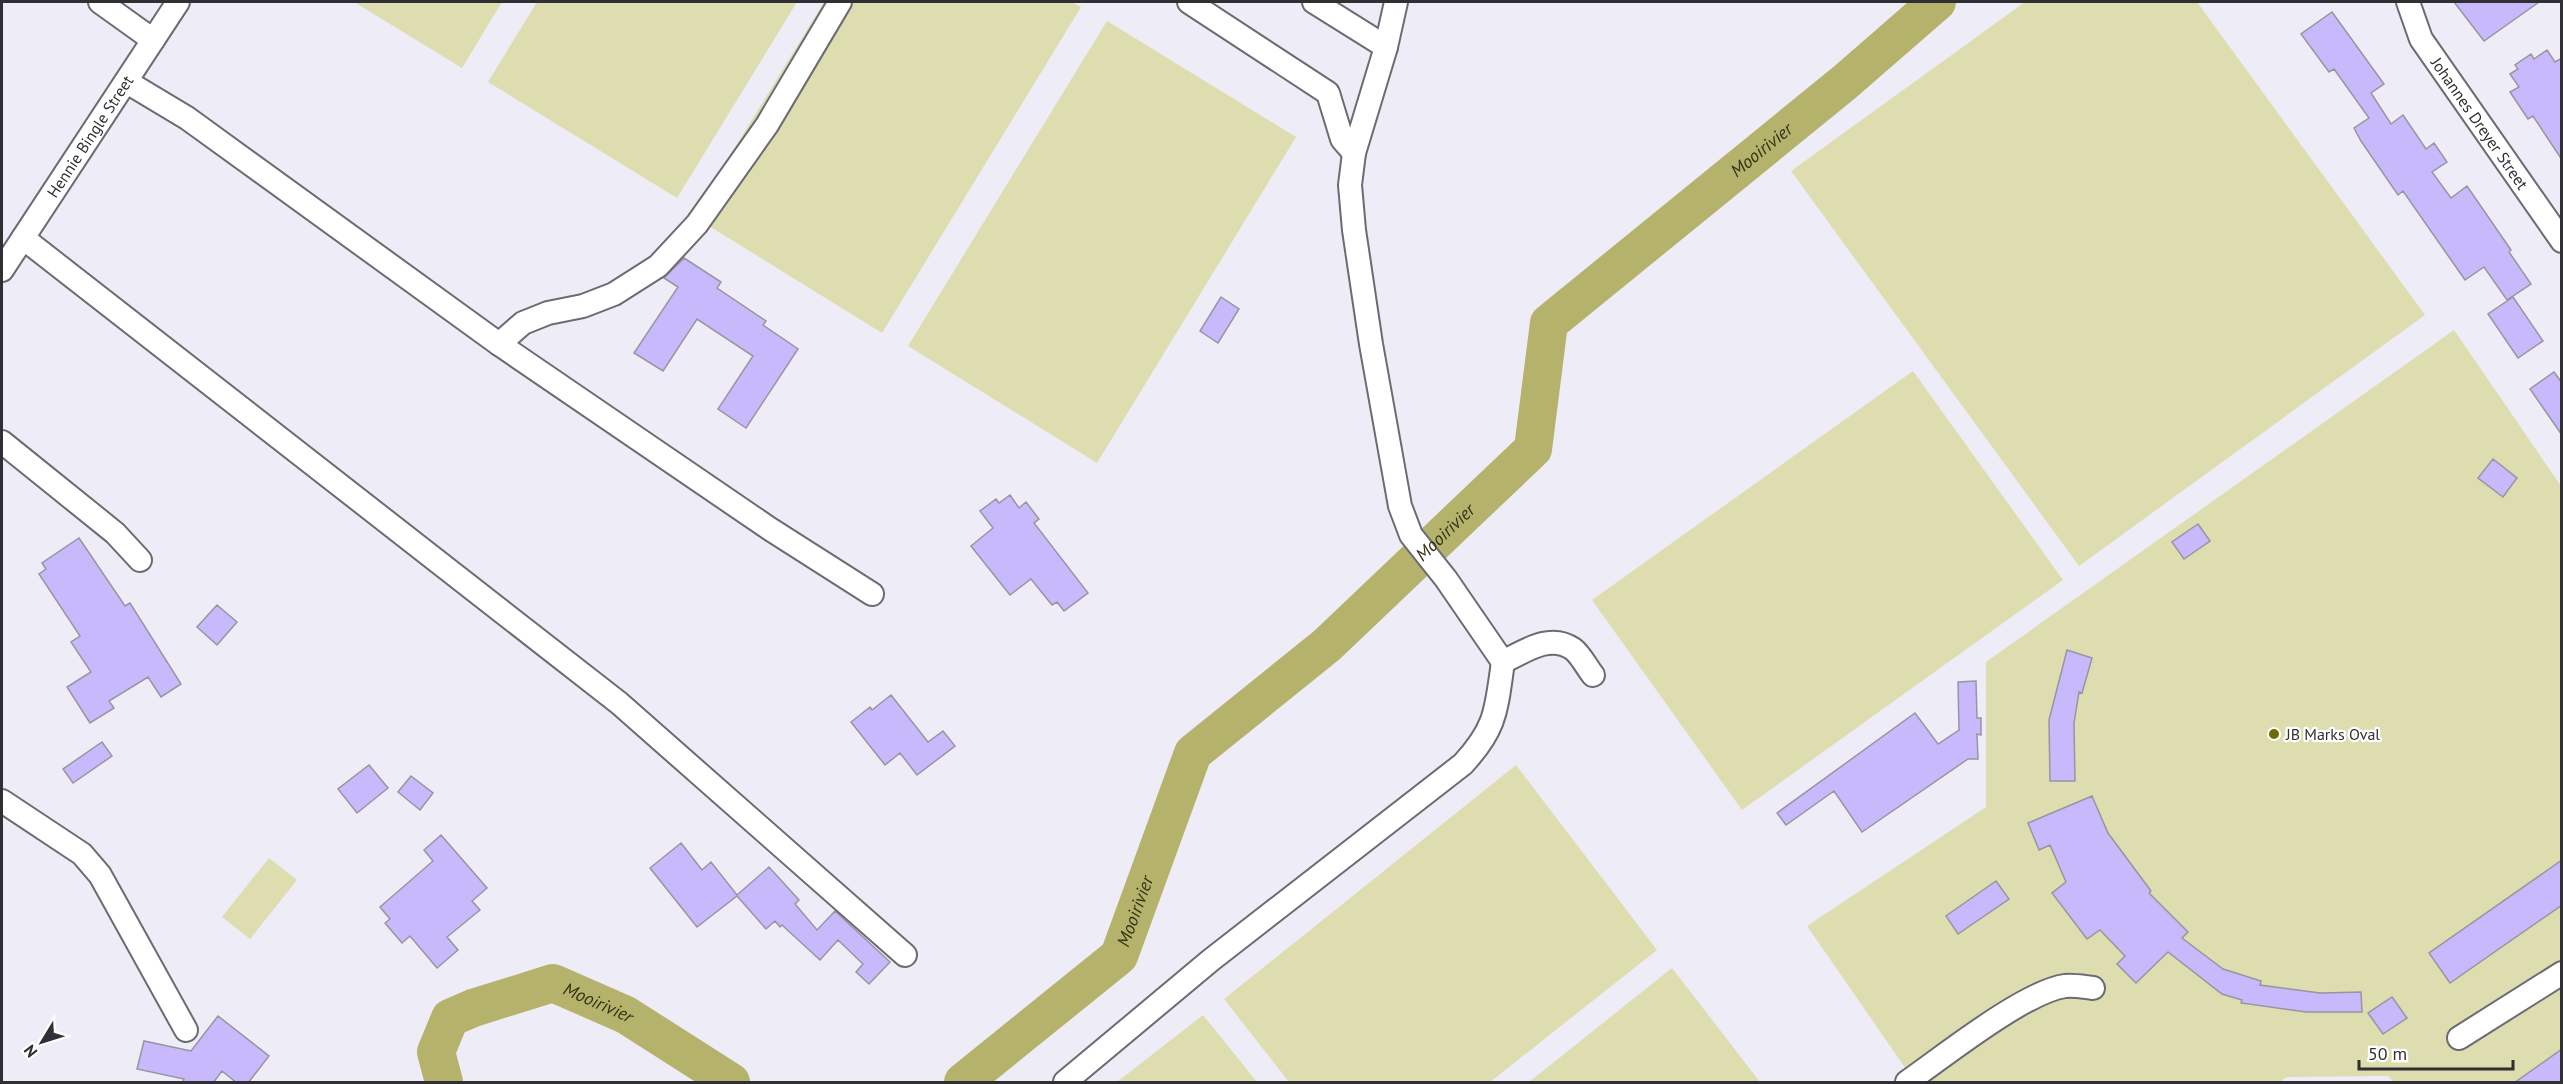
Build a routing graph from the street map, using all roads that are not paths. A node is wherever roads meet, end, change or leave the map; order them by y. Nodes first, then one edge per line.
1 (100, 2) edge
2 (178, 2) edge
3 (840, 2) edge
4 (1189, 2) edge
5 (1314, 2) edge
6 (1396, 2) edge
7 (2408, 2) edge
8 (153, 40) junction
9 (1386, 47) junction
10 (127, 82) junction
11 (1354, 153) junction
12 (23, 238) junction
13 (2562, 241) edge
14 (2, 270) edge
15 (499, 344) junction
16 (2, 442) edge
17 (140, 560) dead end
18 (872, 594) dead end
19 (1503, 662) junction
20 (1593, 675) dead end
21 (2, 801) edge
22 (905, 955) dead end
23 (2562, 973) edge
24 (2093, 988) dead end
25 (186, 1030) dead end
26 (2459, 1038) dead end
27 (1065, 1083) edge
28 (1907, 1083) edge

1 - 8 street
2 - 8 street, Hennie Bingle Street
3 - 15 street
4 - 11 street
5 - 9 street
6 - 9 street
7 - 13 street, Johannes Dreyer Street
8 - 10 street, Hennie Bingle Street
9 - 11 street
10 - 12 street, Hennie Bingle Street
10 - 15 street
11 - 19 street
12 - 14 street, Hennie Bingle Street
12 - 22 street
15 - 18 street
16 - 17 street
19 - 20 street
19 - 27 street
21 - 25 street
23 - 26 street
24 - 28 street

